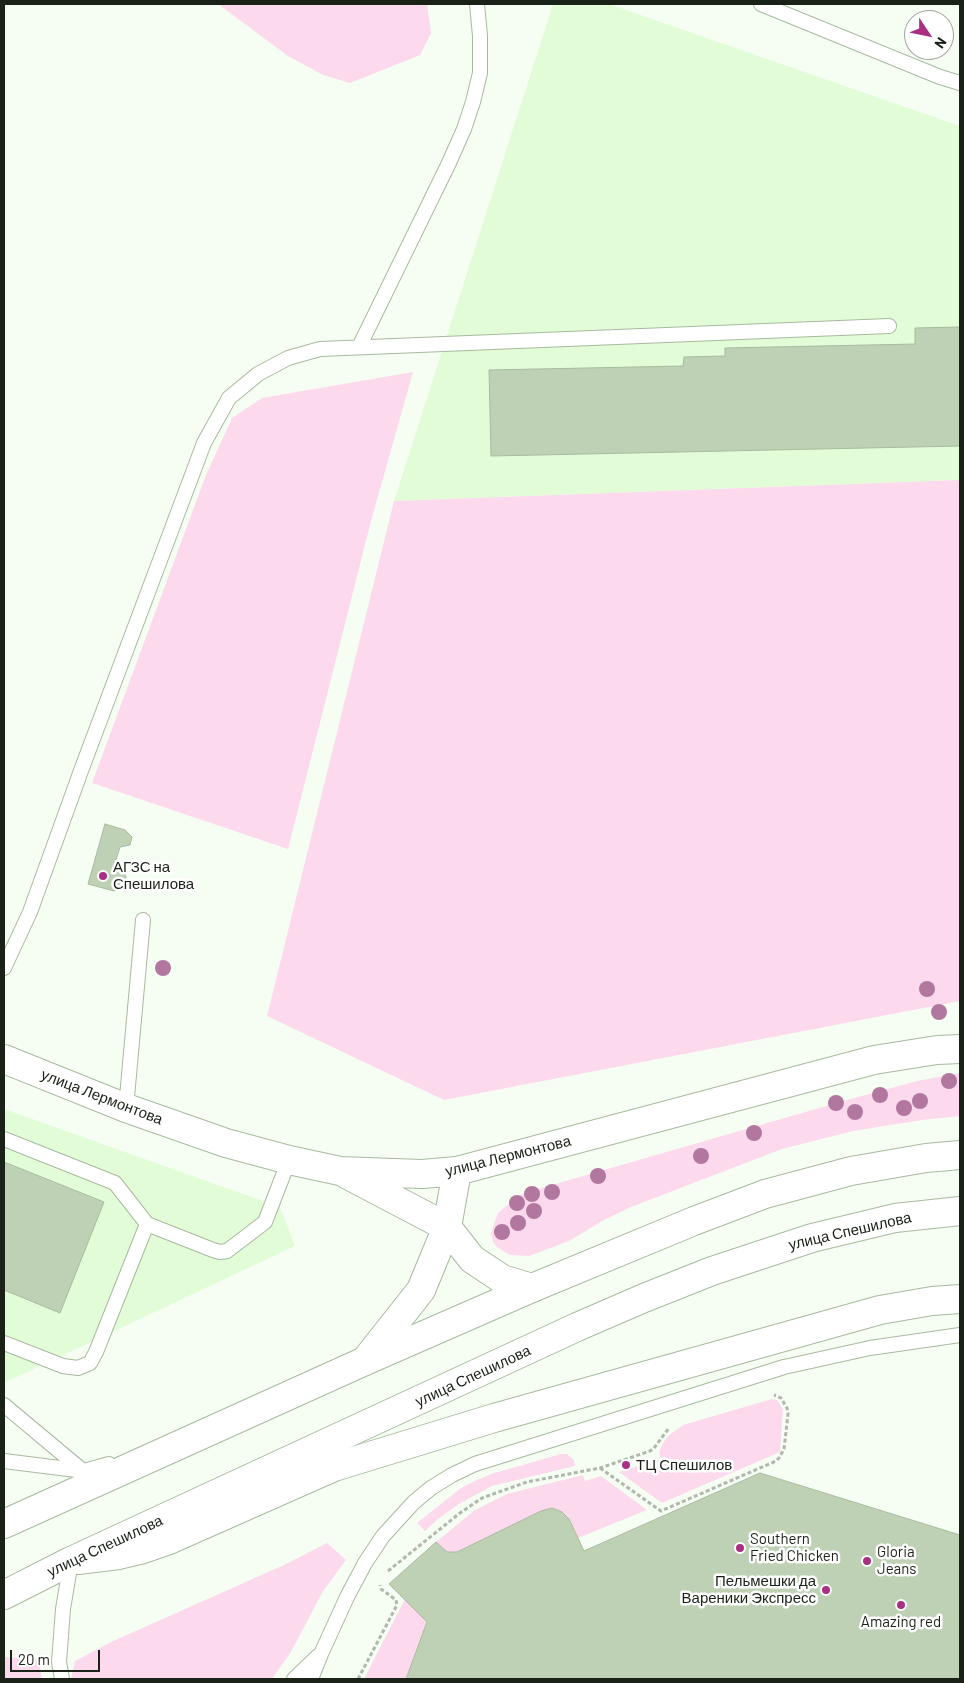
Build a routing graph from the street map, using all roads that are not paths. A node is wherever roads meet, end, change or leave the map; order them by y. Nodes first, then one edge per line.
1 (477, 4) edge
2 (761, 4) edge
3 (960, 83) edge
4 (888, 326) dead end
5 (359, 347) junction
6 (143, 920) dead end
7 (4, 968) edge
8 (960, 1049) edge
9 (4, 1058) edge
10 (126, 1108) junction
11 (4, 1139) edge
12 (960, 1155) edge
13 (289, 1160) junction
14 (340, 1171) junction
15 (457, 1171) junction
16 (960, 1211) edge
17 (147, 1224) junction
18 (447, 1227) junction
19 (532, 1288) junction
20 (960, 1299) edge
21 (960, 1335) edge
22 (4, 1343) edge
23 (365, 1361) junction
24 (4, 1405) edge
25 (175, 1446) junction
26 (4, 1461) edge
27 (84, 1471) junction
28 (4, 1524) edge
29 (71, 1561) junction
30 (4, 1595) edge
31 (321, 1654) junction
32 (62, 1679) edge
33 (294, 1679) edge
34 (311, 1679) edge

1 - 5 lane
2 - 3 lane
4 - 5 lane
5 - 7 lane
6 - 10 lane
8 - 15 street, улица Лермонтова
9 - 10 street, улица Лермонтова
10 - 13 street, улица Лермонтова
11 - 17 lane
12 - 19 street
13 - 14 street, улица Лермонтова
13 - 17 lane
14 - 15 street, улица Лермонтова
14 - 18 street
15 - 18 street
16 - 29 street, улица Спешилова
17 - 22 lane
18 - 19 street
18 - 23 street
19 - 23 street
20 - 29 street
21 - 31 lane
23 - 25 street
24 - 27 lane
25 - 27 lane
25 - 28 street
26 - 27 lane
29 - 30 street, улица Спешилова
29 - 32 lane
31 - 33 lane
31 - 34 lane

